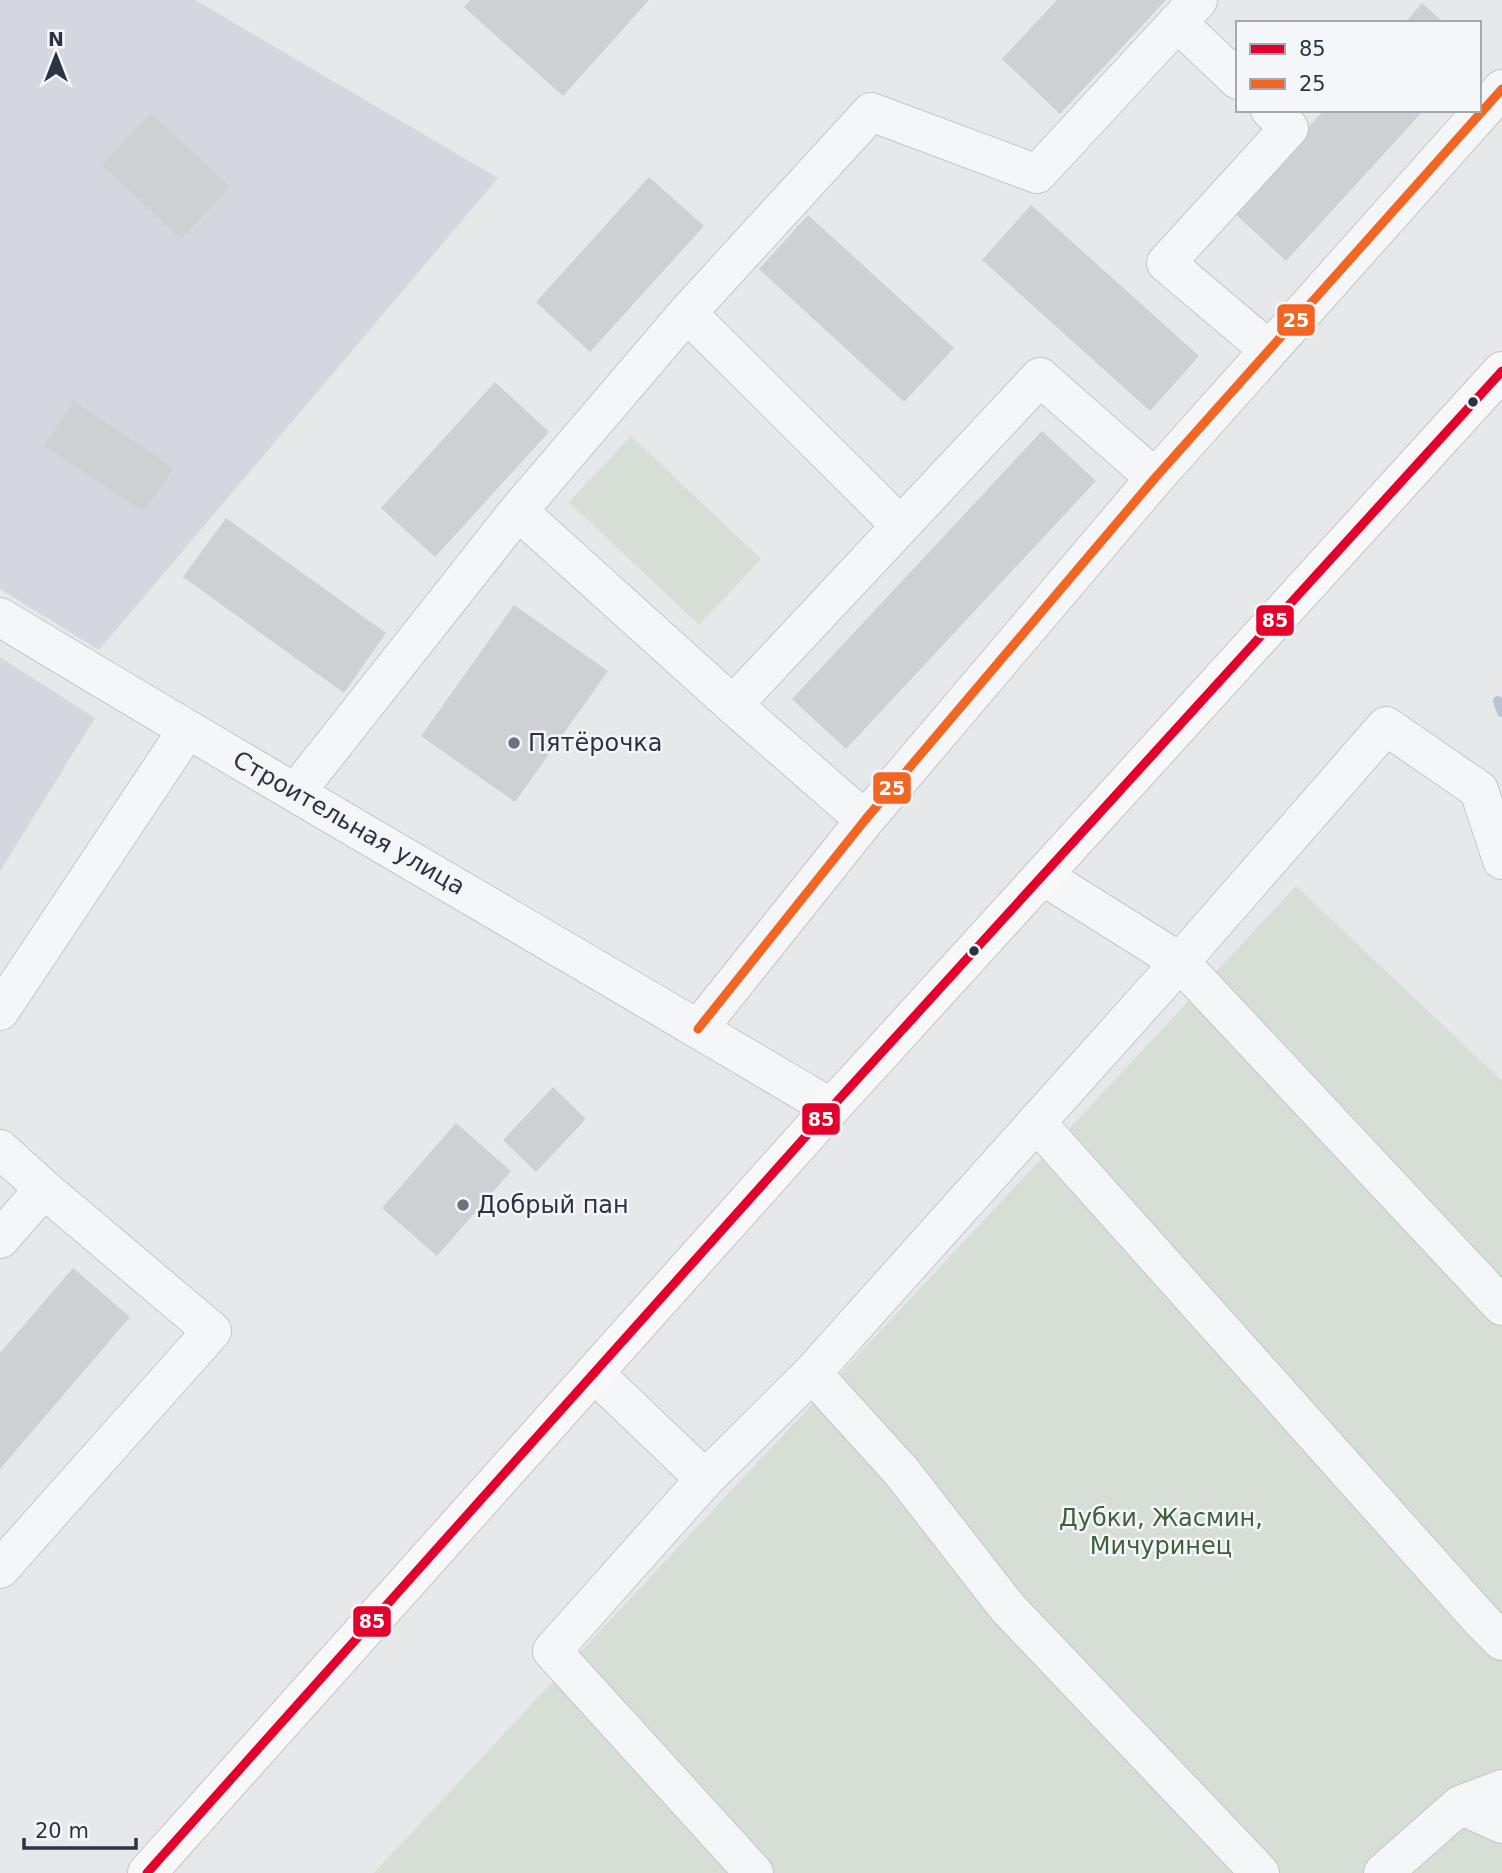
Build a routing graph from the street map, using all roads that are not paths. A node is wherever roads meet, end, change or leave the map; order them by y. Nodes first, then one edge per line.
1 (1187, 11) edge
2 (1236, 77) edge
3 (1502, 89) edge
4 (1272, 112) edge
5 (687, 313) junction
6 (1269, 350) junction
7 (1502, 371) edge
8 (1155, 478) junction
9 (518, 511) junction
10 (900, 526) junction
11 (0, 617) edge
12 (733, 705) junction
13 (187, 730) junction
14 (296, 792) junction
15 (865, 820) junction
16 (1502, 860) edge
17 (1043, 876) junction
18 (1180, 962) junction
19 (0, 1012) edge
20 (698, 1029) junction
21 (831, 1108) junction
22 (1036, 1122) junction
23 (0, 1149) edge
24 (44, 1189) junction
25 (0, 1239) edge
26 (1502, 1306) edge
27 (594, 1373) junction
28 (812, 1373) junction
29 (705, 1479) junction
30 (0, 1569) edge
31 (1502, 1641) edge
32 (1502, 1789) edge
33 (1460, 1805) junction
34 (1502, 1824) edge
35 (147, 1873) edge
36 (754, 1873) edge
37 (1260, 1873) edge
38 (1382, 1873) edge

1 - 2 street
1 - 5 street
3 - 6 street
4 - 6 street
5 - 9 street
5 - 10 street
6 - 8 street
7 - 17 main road
8 - 10 street
8 - 15 street
9 - 12 street
9 - 14 street
10 - 12 street
11 - 13 street, Строительная улица
12 - 15 street
13 - 14 street, Строительная улица
13 - 19 street
14 - 20 street, Строительная улица
15 - 20 street
16 - 18 street
17 - 18 street
17 - 21 main road
18 - 22 street
18 - 26 street
20 - 21 street, Строительная улица
21 - 27 main road
22 - 28 street
22 - 31 street
23 - 24 street
24 - 25 street
24 - 30 street
27 - 29 street
27 - 35 main road
28 - 29 street
28 - 37 street
29 - 36 street
32 - 33 street
33 - 34 street
33 - 38 street

